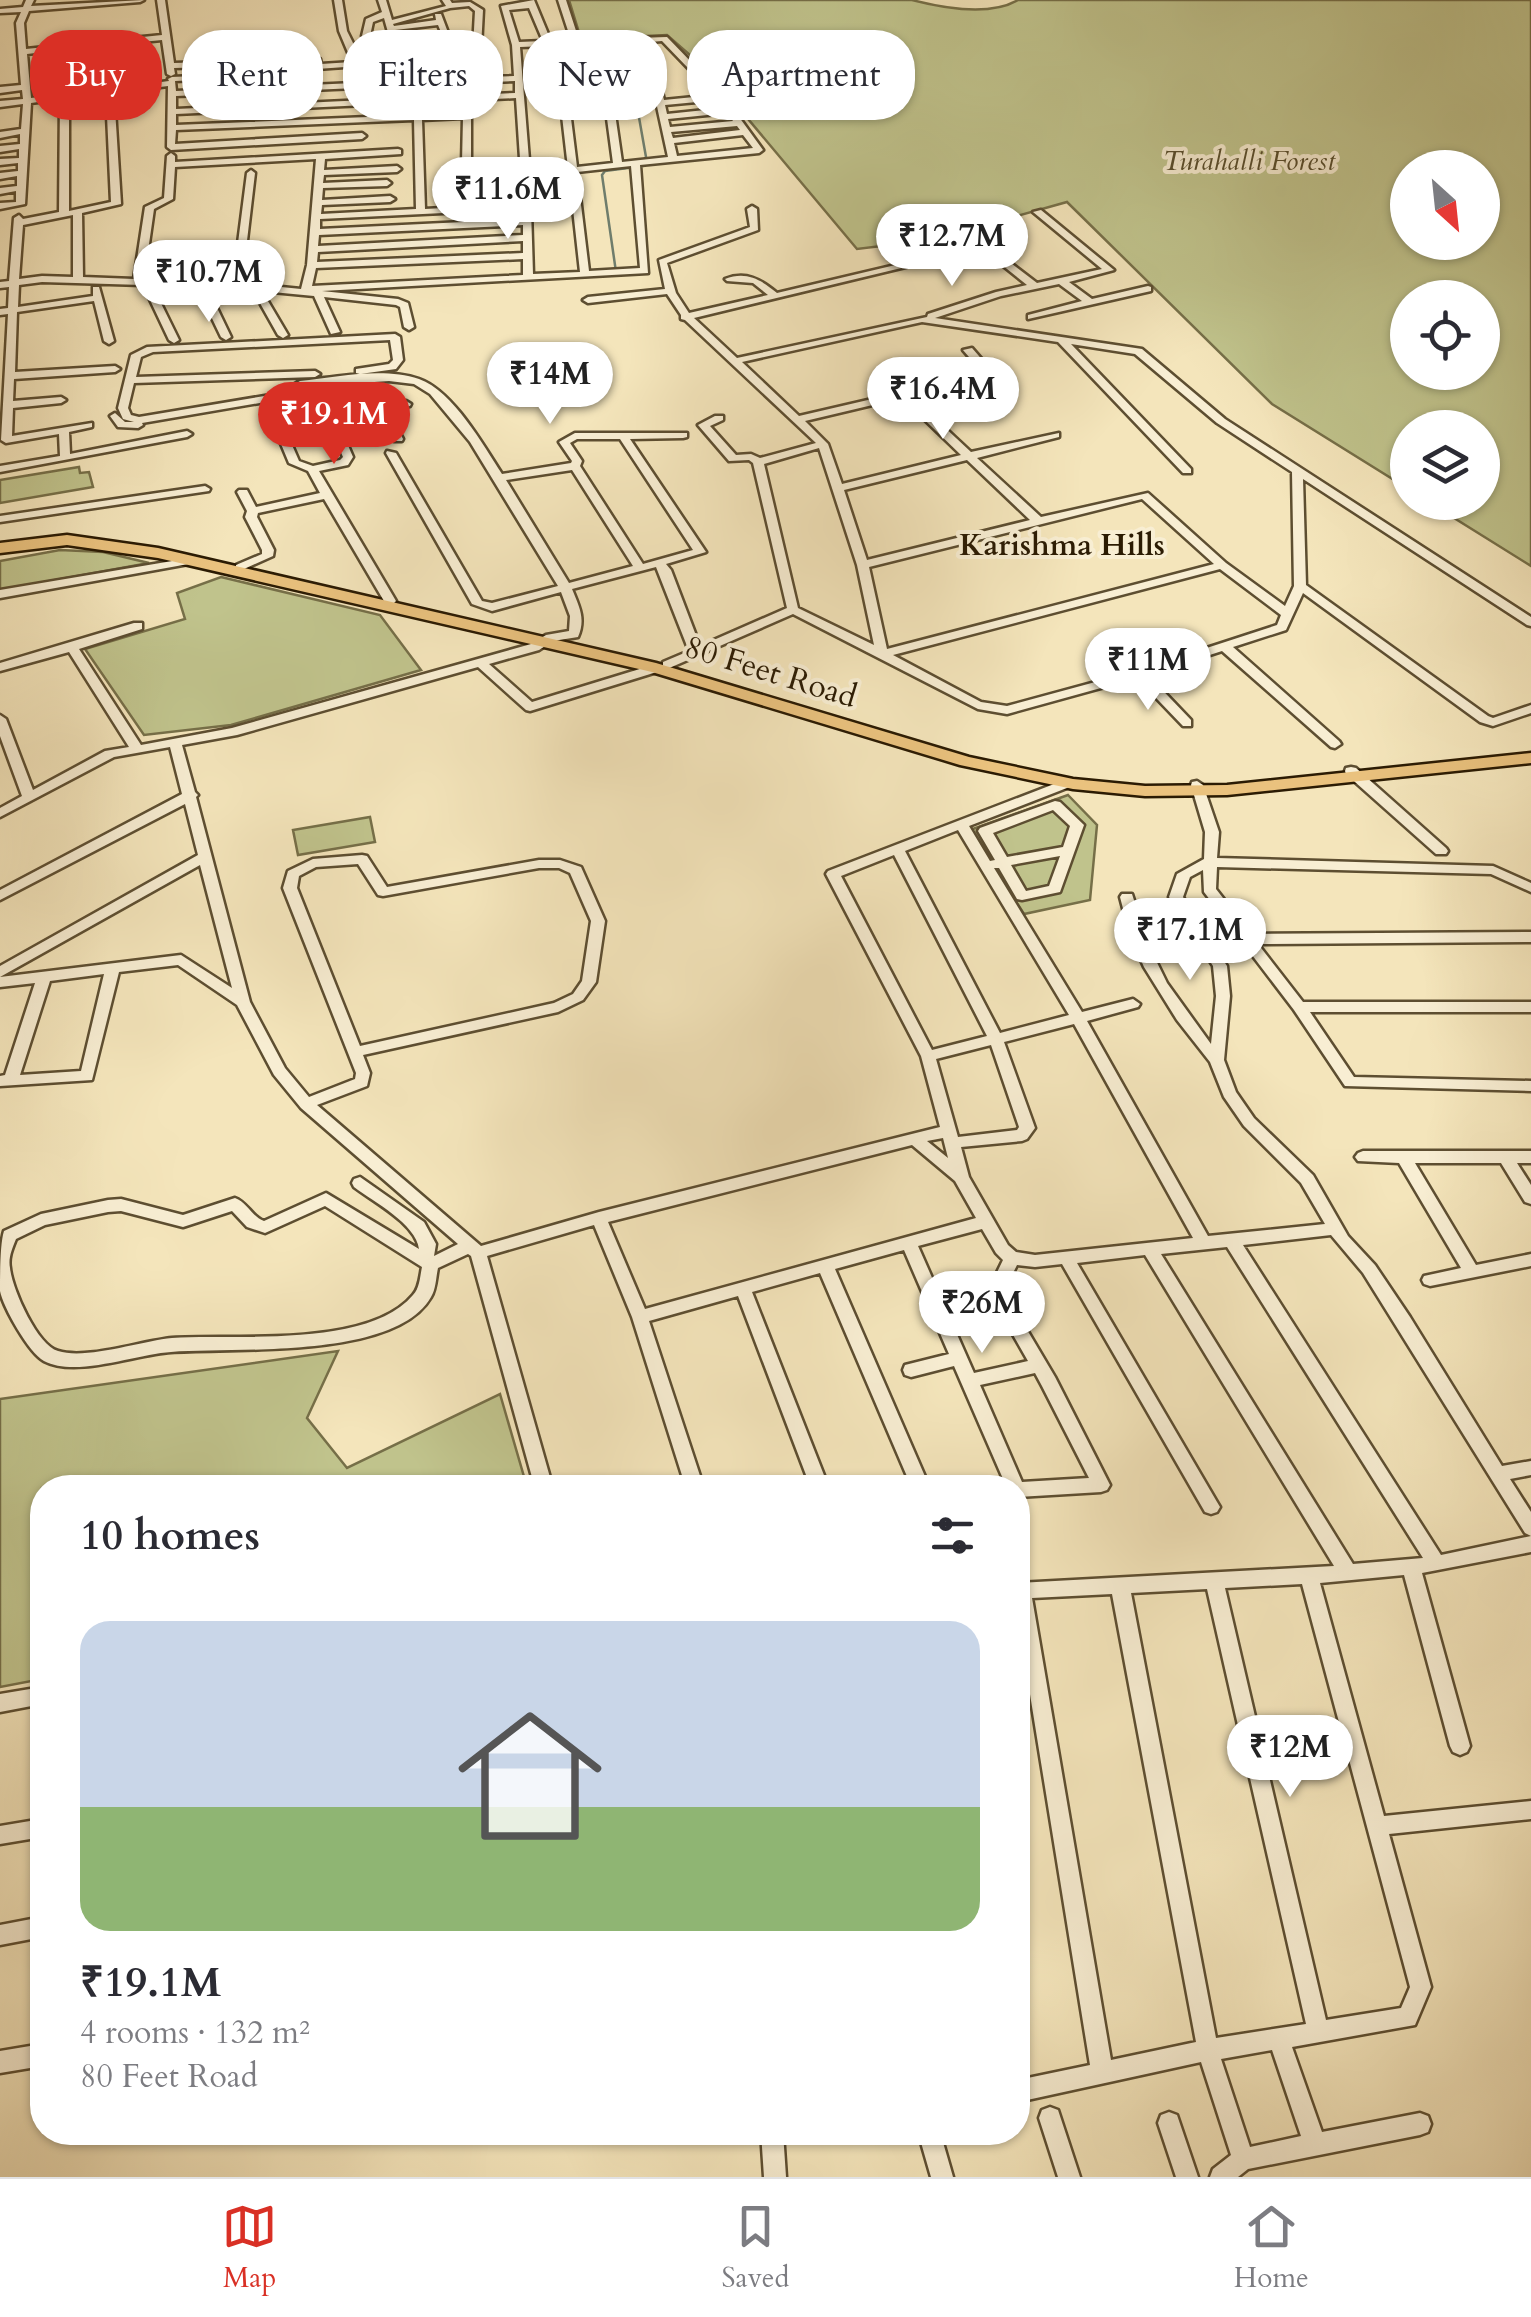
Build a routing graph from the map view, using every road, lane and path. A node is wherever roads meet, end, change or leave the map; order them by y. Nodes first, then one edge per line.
1 (140, 0) edge
2 (161, 0) edge
3 (338, 0) edge
4 (382, 0) edge
5 (562, 0) edge
6 (531, 3) edge
7 (28, 5) edge
8 (448, 7) edge
9 (0, 11) edge
10 (431, 11) junction
11 (20, 22) junction
12 (388, 22) junction
13 (441, 22) junction
14 (0, 24) edge
15 (346, 30) edge
16 (369, 30) edge
17 (391, 30) edge
18 (444, 30) edge
19 (478, 30) edge
20 (546, 30) edge
21 (572, 30) edge
22 (162, 37) edge
23 (165, 37) junction
24 (667, 42) edge
25 (516, 45) junction
26 (523, 45) edge
27 (30, 51) edge
28 (22, 52) junction
29 (684, 61) junction
30 (687, 64) edge
31 (170, 66) junction
32 (343, 66) edge
33 (687, 73) edge
34 (518, 78) junction
35 (503, 79) edge
36 (182, 84) edge
37 (343, 84) edge
38 (171, 85) junction
39 (162, 86) edge
40 (25, 88) junction
41 (0, 90) edge
42 (518, 96) junction
43 (503, 97) edge
44 (27, 101) junction
45 (30, 101) edge
46 (0, 104) edge
47 (343, 104) edge
48 (170, 112) junction
49 (67, 120) edge
50 (113, 120) edge
51 (350, 120) edge
52 (418, 120) edge
53 (467, 120) edge
54 (566, 120) edge
55 (612, 120) edge
56 (665, 120) edge
57 (737, 120) edge
58 (170, 128) junction
59 (743, 128) junction
60 (666, 130) junction
61 (25, 132) junction
62 (0, 134) edge
63 (362, 136) dead end
64 (669, 141) junction
65 (24, 146) junction
66 (171, 147) junction
67 (0, 149) edge
68 (398, 152) dead end
69 (321, 157) junction
70 (674, 159) junction
71 (23, 160) junction
72 (0, 162) edge
73 (635, 164) junction
74 (172, 165) junction
75 (618, 165) junction
76 (397, 168) dead end
77 (575, 170) junction
78 (251, 173) dead end
79 (319, 173) junction
80 (22, 174) junction
81 (525, 175) junction
82 (0, 176) edge
83 (387, 184) dead end
84 (318, 186) junction
85 (21, 188) junction
86 (0, 190) edge
87 (390, 199) dead end
88 (316, 203) junction
89 (20, 204) junction
90 (0, 206) edge
91 (528, 206) junction
92 (466, 209) junction
93 (752, 209) dead end
94 (421, 212) junction
95 (1038, 212) dead end
96 (64, 214) junction
97 (78, 214) dead end
98 (315, 217) junction
99 (528, 222) junction
100 (19, 223) junction
101 (965, 231) dead end
102 (315, 232) junction
103 (528, 238) junction
104 (313, 249) junction
105 (527, 256) junction
106 (942, 257) dead end
107 (312, 265) junction
108 (586, 274) junction
109 (528, 278) junction
110 (730, 278) dead end
111 (78, 280) junction
112 (94, 280) junction
113 (141, 280) junction
114 (1062, 280) junction
115 (616, 282) dead end
116 (14, 283) junction
117 (200, 284) junction
118 (0, 285) edge
119 (237, 285) junction
120 (1036, 286) junction
121 (255, 287) junction
122 (1148, 289) dead end
123 (670, 291) junction
124 (317, 293) junction
125 (622, 296) junction
126 (775, 296) junction
127 (98, 298) junction
128 (588, 300) dead end
129 (1090, 302) junction
130 (626, 309) dead end
131 (6, 311) edge
132 (684, 317) junction
133 (1030, 317) dead end
134 (922, 319) junction
135 (409, 327) dead end
136 (335, 332) dead end
137 (284, 334) dead end
138 (5, 336) edge
139 (226, 337) dead end
140 (1060, 338) junction
141 (174, 340) dead end
142 (109, 342) dead end
143 (968, 350) dead end
144 (4, 360) edge
145 (735, 361) junction
146 (115, 369) dead end
147 (320, 378) junction
148 (130, 380) junction
149 (5, 381) edge
150 (61, 386) dead end
151 (904, 394) junction
152 (62, 400) junction
153 (406, 404) dead end
154 (5, 408) edge
155 (382, 408) junction
156 (60, 414) dead end
157 (115, 416) dead end
158 (330, 416) junction
159 (719, 418) dead end
160 (800, 419) junction
161 (156, 420) junction
162 (88, 426) dead end
163 (64, 430) junction
164 (187, 434) dead end
165 (683, 435) dead end
166 (1054, 435) dead end
167 (624, 437) junction
168 (398, 438) dead end
169 (3, 440) edge
170 (823, 444) junction
171 (391, 453) dead end
172 (65, 458) junction
173 (966, 458) junction
174 (758, 462) junction
175 (24, 465) junction
176 (575, 466) junction
177 (0, 469) edge
178 (312, 469) junction
179 (1187, 471) dead end
180 (1297, 473) junction
181 (496, 478) junction
182 (840, 488) junction
183 (205, 489) dead end
184 (243, 492) dead end
185 (326, 495) junction
186 (253, 511) junction
187 (0, 519) edge
188 (1038, 521) junction
189 (0, 546) edge
190 (190, 560) junction
191 (659, 563) junction
192 (1222, 565) junction
193 (863, 566) junction
194 (240, 567) junction
195 (640, 568) junction
196 (1300, 586) junction
197 (565, 587) junction
198 (0, 594) edge
199 (390, 601) junction
200 (792, 610) junction
201 (1288, 614) junction
202 (1531, 622) edge
203 (138, 626) dead end
204 (547, 640) junction
205 (72, 647) junction
206 (1225, 647) junction
207 (696, 653) junction
208 (882, 654) junction
209 (479, 661) junction
210 (661, 666) junction
211 (0, 667) edge
212 (1140, 674) junction
213 (1531, 709) edge
214 (0, 719) edge
215 (1187, 723) dead end
216 (175, 742) junction
217 (1335, 744) dead end
218 (136, 746) junction
219 (1531, 755) edge
220 (1353, 774) junction
221 (1067, 784) junction
222 (1197, 788) junction
223 (191, 796) junction
224 (29, 798) junction
225 (0, 813) edge
226 (962, 826) junction
227 (896, 848) junction
228 (1069, 850) junction
229 (1441, 851) dead end
230 (206, 856) junction
231 (1209, 862) junction
232 (1003, 863) junction
233 (986, 866) junction
234 (1531, 888) edge
235 (0, 896) edge
236 (1127, 896) dead end
237 (1188, 917) junction
238 (1137, 932) junction
239 (1531, 937) edge
240 (1248, 939) junction
241 (114, 968) junction
242 (0, 972) edge
243 (44, 976) junction
244 (0, 982) edge
245 (243, 1002) junction
246 (1134, 1004) dead end
247 (1299, 1006) junction
248 (1531, 1008) edge
249 (1078, 1018) junction
250 (995, 1037) junction
251 (356, 1052) junction
252 (928, 1056) junction
253 (1217, 1060) junction
254 (5, 1081) edge
255 (1531, 1086) edge
256 (306, 1104) junction
257 (949, 1137) junction
258 (914, 1139) junction
259 (1404, 1156) junction
260 (1505, 1156) junction
261 (1531, 1156) edge
262 (1363, 1157) dead end
263 (961, 1176) junction
264 (360, 1183) dead end
265 (1531, 1198) edge
266 (599, 1218) junction
267 (988, 1222) junction
268 (1335, 1229) junction
269 (1230, 1240) junction
270 (909, 1243) junction
271 (1204, 1243) junction
272 (474, 1249) junction
273 (1150, 1250) junction
274 (1012, 1258) junction
275 (1067, 1259) junction
276 (1531, 1260) edge
277 (428, 1263) junction
278 (826, 1266) junction
279 (1471, 1271) junction
280 (1430, 1280) dead end
281 (742, 1289) junction
282 (640, 1317) junction
283 (958, 1358) junction
284 (1039, 1365) junction
285 (910, 1370) dead end
286 (968, 1381) junction
287 (1531, 1468) edge
288 (1498, 1474) junction
289 (540, 1475) edge
290 (690, 1475) edge
291 (815, 1475) edge
292 (915, 1475) edge
293 (1011, 1475) edge
294 (1030, 1488) edge
295 (1211, 1507) dead end
296 (1531, 1528) edge
297 (1531, 1544) edge
298 (1437, 1564) junction
299 (1412, 1566) junction
300 (1348, 1572) junction
301 (1309, 1576) junction
302 (1214, 1580) junction
303 (1120, 1586) junction
304 (1030, 1590) edge
305 (1030, 1650) edge
306 (30, 1698) edge
307 (0, 1703) edge
308 (1460, 1746) dead end
309 (1531, 1810) edge
310 (1377, 1826) junction
311 (30, 1830) edge
312 (0, 1835) edge
313 (30, 1929) edge
314 (0, 1935) edge
315 (1318, 2030) junction
316 (1278, 2037) junction
317 (1208, 2050) junction
318 (30, 2056) edge
319 (0, 2062) edge
320 (1102, 2074) junction
321 (1030, 2089) edge
322 (1050, 2118) dead end
323 (1169, 2123) dead end
324 (1420, 2124) dead end
325 (773, 2145) edge
326 (932, 2145) edge
327 (1315, 2145) junction
328 (1243, 2159) junction
329 (776, 2177) edge
330 (942, 2177) edge
331 (1069, 2177) edge
332 (1187, 2177) edge
333 (1220, 2177) edge

1 - 7 street
2 - 23 street
3 - 15 street
4 - 12 street
5 - 21 street
6 - 20 street
6 - 25 street
7 - 9 street
7 - 11 street
8 - 10 street
8 - 19 street
10 - 12 street
10 - 13 street
11 - 14 street
11 - 28 street
12 - 13 street
12 - 16 street
12 - 17 street
13 - 18 street
22 - 23 street
23 - 31 street
24 - 29 street
25 - 26 street
25 - 34 street
27 - 28 street
28 - 40 street
29 - 30 street
29 - 33 street
31 - 32 street
31 - 38 street
34 - 35 street
34 - 42 street
36 - 38 street
37 - 38 street
38 - 39 street
38 - 48 street
40 - 41 street
40 - 44 street
42 - 43 street
42 - 81 street
44 - 45 street
44 - 46 street
44 - 61 street
47 - 48 street
48 - 58 street
49 - 96 street
50 - 96 street
51 - 58 street
52 - 94 street
53 - 92 street
54 - 77 street
55 - 75 street
56 - 60 street
57 - 59 street
58 - 66 street
59 - 60 street
59 - 64 street
59 - 70 street
60 - 64 street
61 - 62 street
61 - 65 street
63 - 66 street
64 - 70 street
65 - 67 street
65 - 71 street
66 - 74 street
68 - 69 street
69 - 74 street
69 - 79 street
70 - 73 street
71 - 72 street
71 - 80 street
73 - 75 street
73 - 108 street
74 - 113 street
75 - 77 street
76 - 79 street
77 - 81 street
77 - 108 street
78 - 119 street
79 - 84 street
80 - 82 street
80 - 85 street
81 - 91 street
83 - 84 street
84 - 88 street
85 - 86 street
85 - 89 street
87 - 88 street
88 - 98 street
89 - 90 street
89 - 100 street
91 - 92 street
91 - 99 street
92 - 94 street
93 - 123 street
94 - 98 street
95 - 114 street
96 - 100 street
97 - 111 street
98 - 102 street
99 - 102 street
99 - 103 street
100 - 116 street
101 - 120 street
102 - 104 street
103 - 104 street
103 - 105 street
104 - 107 street
105 - 107 street
105 - 109 street
106 - 126 street
107 - 109 street
108 - 109 street
110 - 126 street
111 - 112 street
111 - 116 street
112 - 113 street
112 - 127 street
113 - 117 street
113 - 141 street
114 - 120 street
114 - 129 street
115 - 125 street
116 - 118 street
116 - 131 street
117 - 119 street
117 - 139 street
119 - 121 street
120 - 134 street
121 - 124 street
121 - 137 street
122 - 129 street
123 - 125 street
123 - 132 street
124 - 135 street
124 - 136 street
125 - 128 street
125 - 130 street
126 - 132 street
127 - 131 street
127 - 142 street
129 - 133 street
131 - 138 street
132 - 145 street
134 - 140 street
134 - 145 street
138 - 144 street
140 - 179 street
140 - 180 street
143 - 151 street
144 - 149 street
145 - 160 street
146 - 149 street
147 - 148 street
147 - 148 street
147 - 161 street
147 - 181 street
148 - 161 street
149 - 154 street
150 - 152 street
151 - 160 street
151 - 173 street
152 - 154 street
152 - 156 street
153 - 155 street
154 - 169 street
155 - 158 street
155 - 168 street
157 - 161 street
158 - 178 street
158 - 178 street
159 - 174 street
160 - 170 street
162 - 163 street
163 - 169 street
163 - 172 street
164 - 172 street
165 - 167 street
166 - 173 street
167 - 176 street
167 - 191 street
169 - 175 street
170 - 174 street
170 - 182 street
171 - 197 street
172 - 175 street
173 - 182 street
173 - 188 street
174 - 200 street
175 - 177 street
176 - 181 street
176 - 195 street
178 - 185 street
180 - 196 street
180 - 202 street
181 - 197 street
182 - 193 street
183 - 187 street
184 - 186 street
185 - 186 street
185 - 199 street
186 - 194 street
188 - 192 street
188 - 193 street
189 - 190 main road, 80 Feet Road
189 - 194 main road, 80 Feet Road
190 - 198 street
190 - 204 main road, 80 Feet Road
191 - 195 street
191 - 207 street
192 - 201 street
192 - 208 street
193 - 208 street
194 - 199 main road, 80 Feet Road
195 - 197 street
196 - 201 street
196 - 213 street
197 - 204 street
199 - 204 main road, 80 Feet Road
200 - 207 street
200 - 208 street
201 - 206 street
203 - 205 street
204 - 209 street
204 - 210 main road, 80 Feet Road
205 - 211 street
205 - 218 street
206 - 212 street
206 - 217 street
207 - 210 street
208 - 212 street
209 - 210 street
209 - 216 street
210 - 221 main road, 80 Feet Road
210 - 222 main road, 80 Feet Road
212 - 215 street
214 - 224 street
216 - 218 street
216 - 223 street
218 - 224 street
219 - 220 main road, 80 Feet Road
220 - 222 main road, 80 Feet Road
220 - 229 street
221 - 222 main road, 80 Feet Road
221 - 226 street
222 - 231 street
223 - 230 street
223 - 235 street
224 - 225 street
226 - 227 street
226 - 233 street
227 - 250 street
227 - 252 street
228 - 232 street
228 - 232 street
228 - 232 street
230 - 242 street
230 - 245 street
231 - 234 street
231 - 237 street
231 - 240 street
232 - 233 street
233 - 249 street
236 - 238 street
237 - 238 street
237 - 253 street
238 - 253 street
239 - 240 street
240 - 247 street
241 - 243 street
241 - 245 street
241 - 254 street
243 - 244 street
243 - 254 street
245 - 256 street
246 - 249 street
247 - 248 street
247 - 255 street
249 - 250 street
249 - 271 street
250 - 252 street
250 - 257 street
251 - 251 street
251 - 256 street
252 - 257 street
253 - 268 street
256 - 272 street
257 - 258 street
257 - 263 street
258 - 263 street
258 - 266 street
259 - 260 street
259 - 262 street
259 - 279 street
260 - 261 street
260 - 265 street
263 - 267 street
264 - 277 street
266 - 272 street
266 - 282 street
267 - 270 street
267 - 274 street
268 - 269 street
268 - 288 street
269 - 271 street
269 - 298 street
270 - 278 street
270 - 283 street
271 - 273 street
272 - 277 street
272 - 289 street
273 - 275 street
273 - 300 street
274 - 275 street
274 - 284 street
275 - 295 street
276 - 279 street
277 - 277 street
278 - 281 street
278 - 292 street
279 - 280 street
281 - 282 street
281 - 291 street
282 - 290 street
283 - 285 street
283 - 286 street
284 - 286 street
284 - 294 street
286 - 293 street
287 - 288 street
288 - 296 street
297 - 298 street
298 - 299 street
299 - 300 street
299 - 308 street
300 - 301 street
301 - 302 street
301 - 310 street
302 - 303 street
302 - 315 street
303 - 304 street
303 - 317 street
305 - 320 street
306 - 307 street
309 - 310 street
310 - 315 street
311 - 312 street
313 - 314 street
315 - 316 street
316 - 317 street
316 - 327 street
317 - 320 street
317 - 328 street
318 - 319 street
320 - 321 street
322 - 331 street
323 - 332 street
324 - 327 street
325 - 329 street
326 - 330 street
327 - 328 street
328 - 333 street

